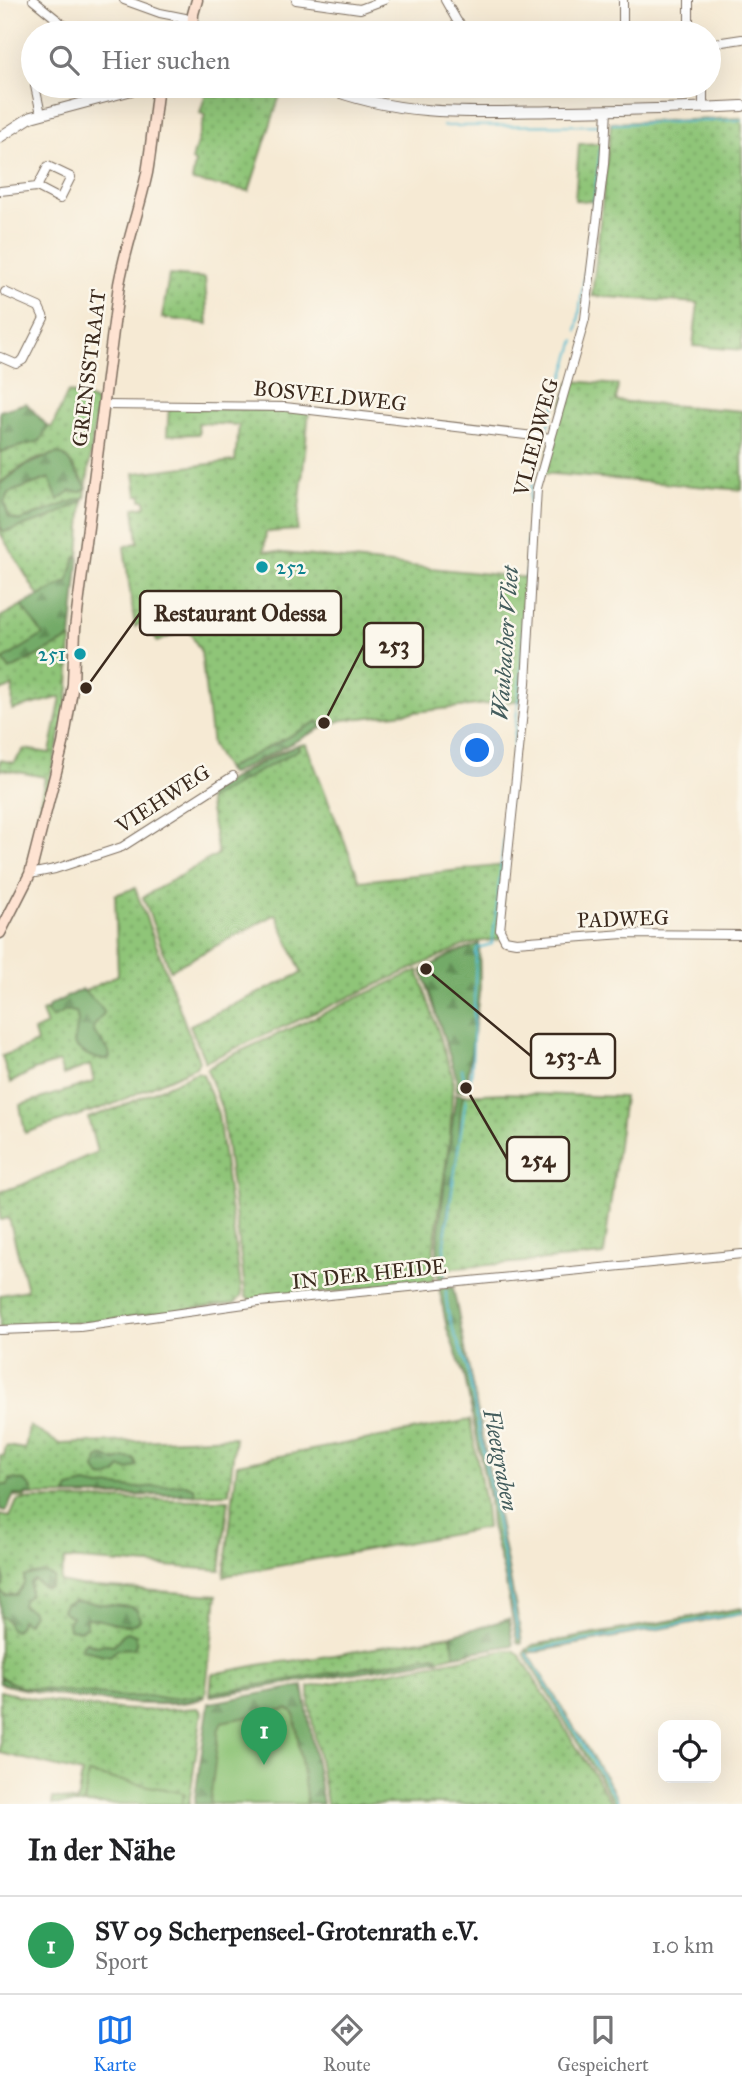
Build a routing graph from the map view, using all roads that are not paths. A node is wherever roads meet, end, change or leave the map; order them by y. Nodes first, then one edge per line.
1 (33, 0) edge
2 (124, 0) edge
3 (197, 0) edge
4 (296, 0) edge
5 (384, 0) edge
6 (445, 0) edge
7 (622, 0) edge
8 (688, 0) edge
9 (330, 2) edge
10 (185, 18) dead end
11 (57, 21) edge
12 (193, 21) edge
13 (457, 21) edge
14 (623, 21) edge
15 (688, 21) edge
16 (742, 39) edge
17 (721, 42) edge
18 (38, 98) edge
19 (102, 98) edge
20 (157, 98) edge
21 (357, 98) edge
22 (703, 98) edge
23 (742, 106) edge
24 (703, 108) junction
25 (607, 110) junction
26 (41, 114) junction
27 (0, 137) edge
28 (37, 187) junction
29 (0, 191) edge
30 (5, 292) dead end
31 (0, 357) edge
32 (104, 405) junction
33 (551, 438) junction
34 (233, 776) dead end
35 (30, 874) junction
36 (1, 927) edge
37 (742, 935) edge
38 (505, 940) joint
39 (742, 1254) edge
40 (0, 1330) edge

1 - 11 street
2 - 10 street
3 - 12 main road
4 - 9 street
5 - 9 street
6 - 13 street
7 - 14 street
8 - 15 street
16 - 17 street
18 - 26 street
19 - 26 street
20 - 32 main road, GRENSSTRAAT
21 - 25 street
22 - 24 street
23 - 24 street
24 - 25 street
25 - 33 street, VLIEDWEG
26 - 27 street
28 - 28 street
28 - 29 street
30 - 31 street
32 - 33 street, BOSVELDWEG
32 - 35 main road, GRENSSTRAAT
33 - 38 street, VLIEDWEG
34 - 35 street, VIEHWEG
35 - 36 main road, GRENSSTRAAT
37 - 38 street, PADWEG
39 - 40 street, IN DER HEIDE

